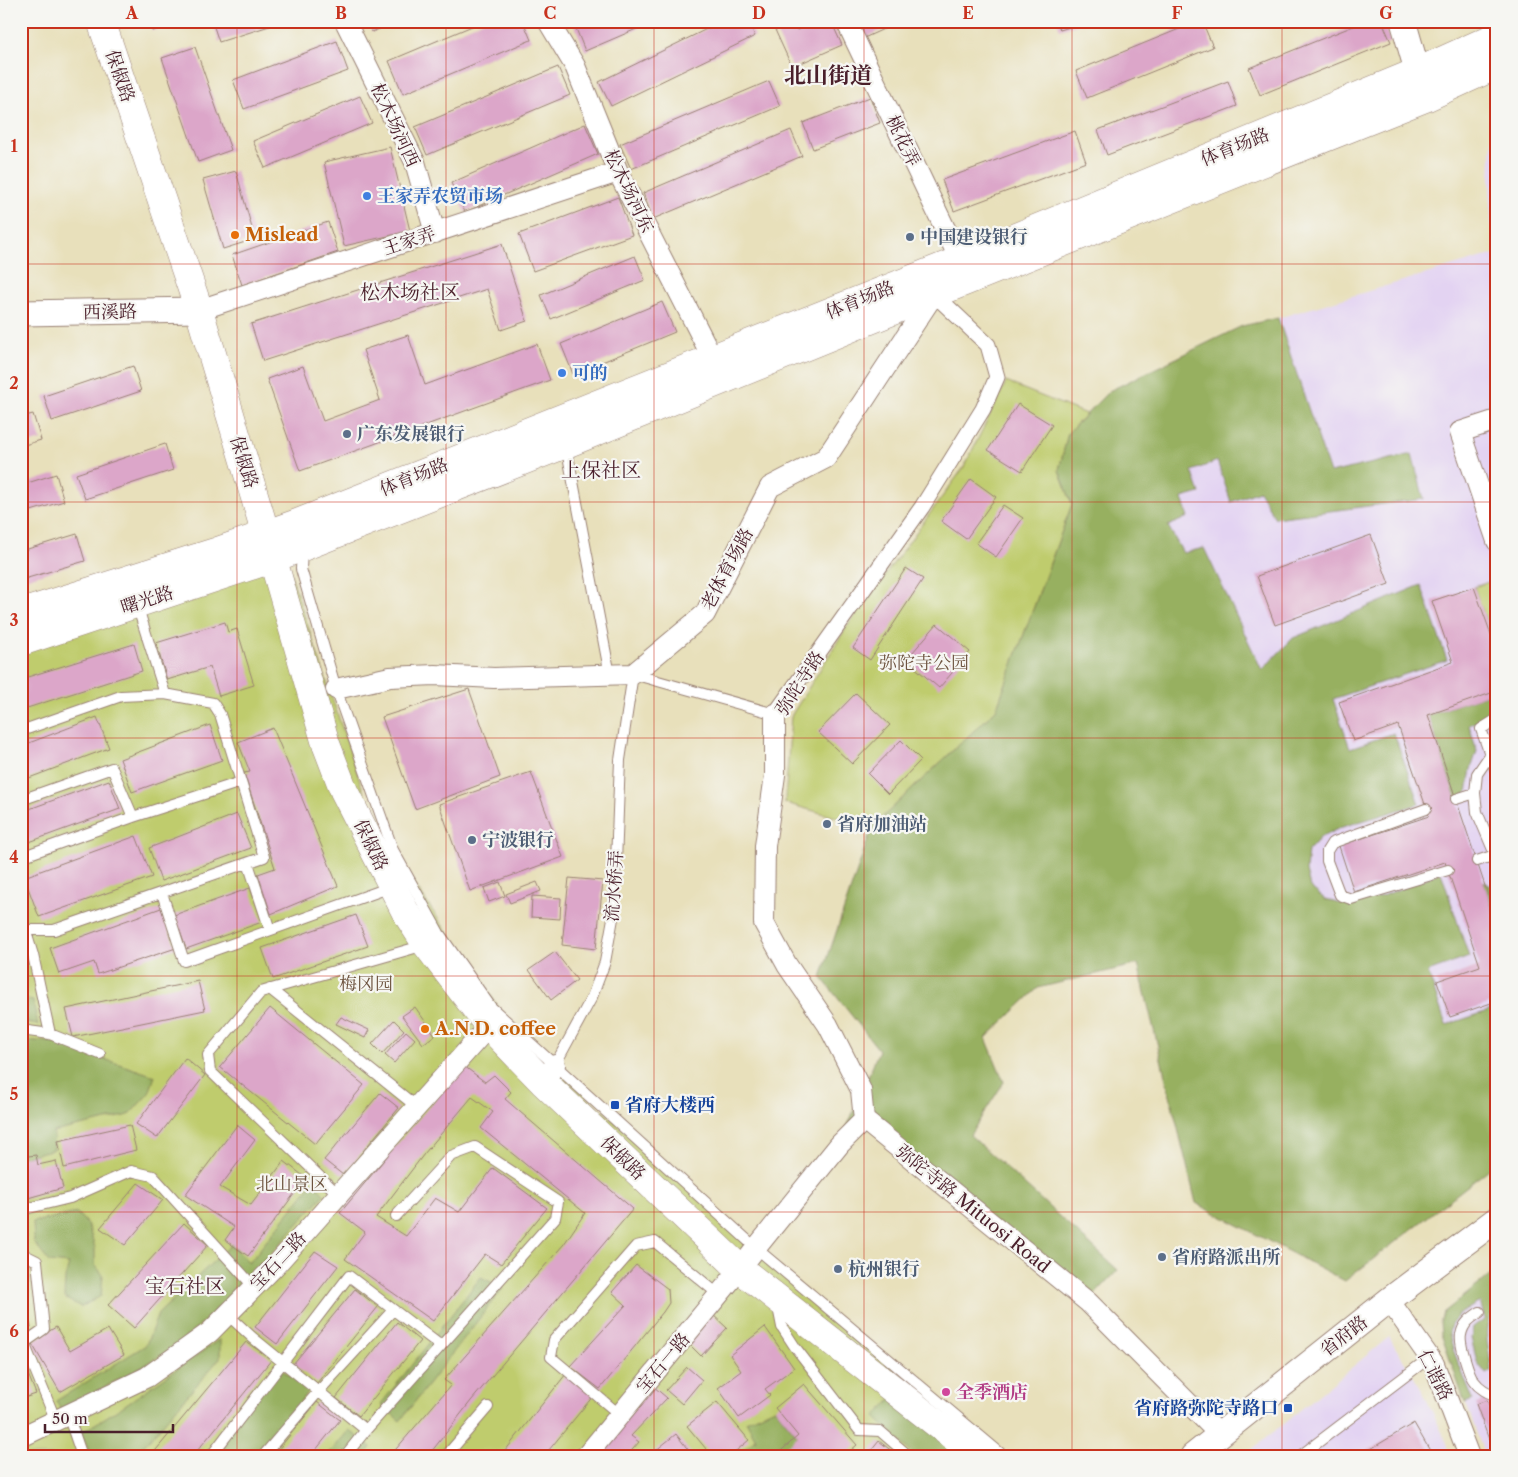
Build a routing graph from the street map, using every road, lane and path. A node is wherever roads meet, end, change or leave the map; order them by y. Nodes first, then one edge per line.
1 (101, 21) edge
2 (345, 21) edge
3 (548, 21) edge
4 (846, 21) edge
5 (1403, 21) edge
6 (1497, 36) edge
7 (1497, 65) edge
8 (1417, 72) junction
9 (1425, 98) junction
10 (618, 172) junction
11 (435, 233) junction
12 (960, 260) junction
13 (934, 294) junction
14 (199, 310) junction
15 (21, 313) edge
16 (713, 359) junction
17 (1497, 420) edge
18 (566, 444) junction
19 (1497, 541) edge
20 (269, 547) junction
21 (302, 547) junction
22 (218, 551) joint
23 (136, 604) junction
24 (21, 613) edge
25 (21, 642) edge
26 (633, 674) junction
27 (610, 675) junction
28 (336, 689) junction
29 (165, 694) junction
30 (776, 714) junction
31 (1497, 719) edge
32 (21, 731) edge
33 (1490, 755) junction
34 (1497, 774) edge
35 (241, 782) junction
36 (1475, 793) junction
37 (1456, 799) dead end
38 (21, 800) edge
39 (1426, 809) dead end
40 (133, 817) junction
41 (383, 820) junction
42 (21, 857) edge
43 (1496, 857) edge
44 (1476, 861) dead end
45 (248, 863) junction
46 (1448, 870) dead end
47 (386, 877) junction
48 (162, 893) junction
49 (21, 916) edge
50 (25, 930) junction
51 (270, 930) junction
52 (426, 944) junction
53 (270, 989) junction
54 (489, 1026) junction
55 (21, 1030) edge
56 (50, 1034) junction
57 (100, 1054) dead end
58 (549, 1074) junction
59 (417, 1107) junction
60 (864, 1120) junction
61 (339, 1195) junction
62 (21, 1210) edge
63 (396, 1216) dead end
64 (1497, 1219) edge
65 (756, 1248) junction
66 (21, 1253) edge
67 (740, 1269) junction
68 (254, 1288) junction
69 (719, 1295) junction
70 (777, 1298) junction
71 (1389, 1300) junction
72 (393, 1310) junction
73 (1480, 1312) dead end
74 (227, 1314) junction
75 (1497, 1332) edge
76 (23, 1344) edge
77 (441, 1346) junction
78 (1429, 1358) junction
79 (1497, 1361) edge
80 (284, 1363) junction
81 (318, 1392) junction
82 (1497, 1395) edge
83 (488, 1407) dead end
84 (620, 1415) junction
85 (62, 1418) junction
86 (366, 1430) junction
87 (1219, 1434) junction
88 (21, 1437) edge
89 (82, 1456) edge
90 (211, 1456) edge
91 (263, 1456) edge
92 (345, 1456) edge
93 (446, 1456) edge
94 (586, 1456) edge
95 (909, 1456) edge
96 (978, 1456) edge
97 (1004, 1456) edge
98 (1192, 1456) edge
99 (1300, 1456) edge
100 (1469, 1456) edge

1 - 14 main road, 保俶路
2 - 11 street, 松木场河西
3 - 10 street, 松木场河东
4 - 12 street, 桃花弄
5 - 8 street
6 - 8 main road, 体育场路
7 - 9 main road, 体育场路
8 - 9 street
8 - 12 main road, 体育场路
9 - 13 main road, 体育场路
10 - 11 street, 王家弄
10 - 16 street, 松木场河东
11 - 14 street, 王家弄
12 - 16 main road, 体育场路
13 - 18 main road, 体育场路
13 - 26 street, 老体育场路
13 - 30 street, 弥陀寺路
14 - 15 street, 西溪路
14 - 20 main road, 保俶路
16 - 20 main road, 体育场路
17 - 19 street
18 - 21 main road, 体育场路
18 - 27 lane
20 - 21 main road, 体育场路
20 - 22 main road, 体育场路
20 - 23 main road, 曙光路
20 - 47 main road, 保俶路
21 - 28 lane
22 - 24 main road, 曙光路
23 - 25 main road, 曙光路
23 - 29 lane
26 - 27 street
26 - 30 lane
26 - 58 lane, 流水桥弄
27 - 28 street
28 - 41 lane
29 - 32 lane
29 - 35 lane
30 - 60 street, 弥陀寺路
31 - 33 lane
33 - 34 lane
33 - 36 lane
35 - 40 lane
35 - 45 lane
36 - 37 lane
36 - 43 lane
38 - 40 lane
39 - 46 lane
40 - 42 lane
41 - 47 lane
41 - 58 lane
43 - 44 lane
45 - 48 lane
45 - 51 lane
47 - 51 lane
47 - 52 main road, 保俶路
48 - 50 lane
48 - 51 lane
49 - 50 lane
50 - 56 lane
52 - 53 lane
52 - 54 main road, 保俶路
53 - 59 lane
53 - 61 lane
54 - 58 main road, 保俶路
54 - 59 street, 宝石二路
55 - 56 lane
56 - 57 lane
58 - 65 lane
58 - 67 main road, 保俶路
59 - 61 street, 宝石二路
60 - 65 street
60 - 87 street, 弥陀寺路 Mituosi Road
61 - 68 street, 宝石二路
62 - 68 lane
63 - 77 lane
64 - 71 street, 省府路
65 - 67 street
65 - 97 lane
66 - 76 lane
67 - 69 street, 宝石一路
67 - 70 main road, 保俶路
68 - 74 street, 宝石二路
69 - 84 street, 宝石一路
69 - 84 lane
70 - 95 lane
70 - 96 main road, 保俶路
71 - 78 street, 仁谐路
71 - 87 street, 省府路
72 - 77 lane
72 - 80 lane
72 - 81 lane
73 - 82 lane
74 - 80 lane
74 - 85 street, 宝石二路
75 - 79 lane
76 - 85 lane
77 - 86 lane
78 - 99 lane
78 - 100 street, 仁谐路
80 - 81 lane
80 - 90 lane
81 - 86 lane
81 - 91 lane
83 - 93 lane
84 - 94 street, 宝石一路
85 - 88 street, 宝石二路
85 - 89 lane
86 - 92 lane
87 - 98 street, 省府路

